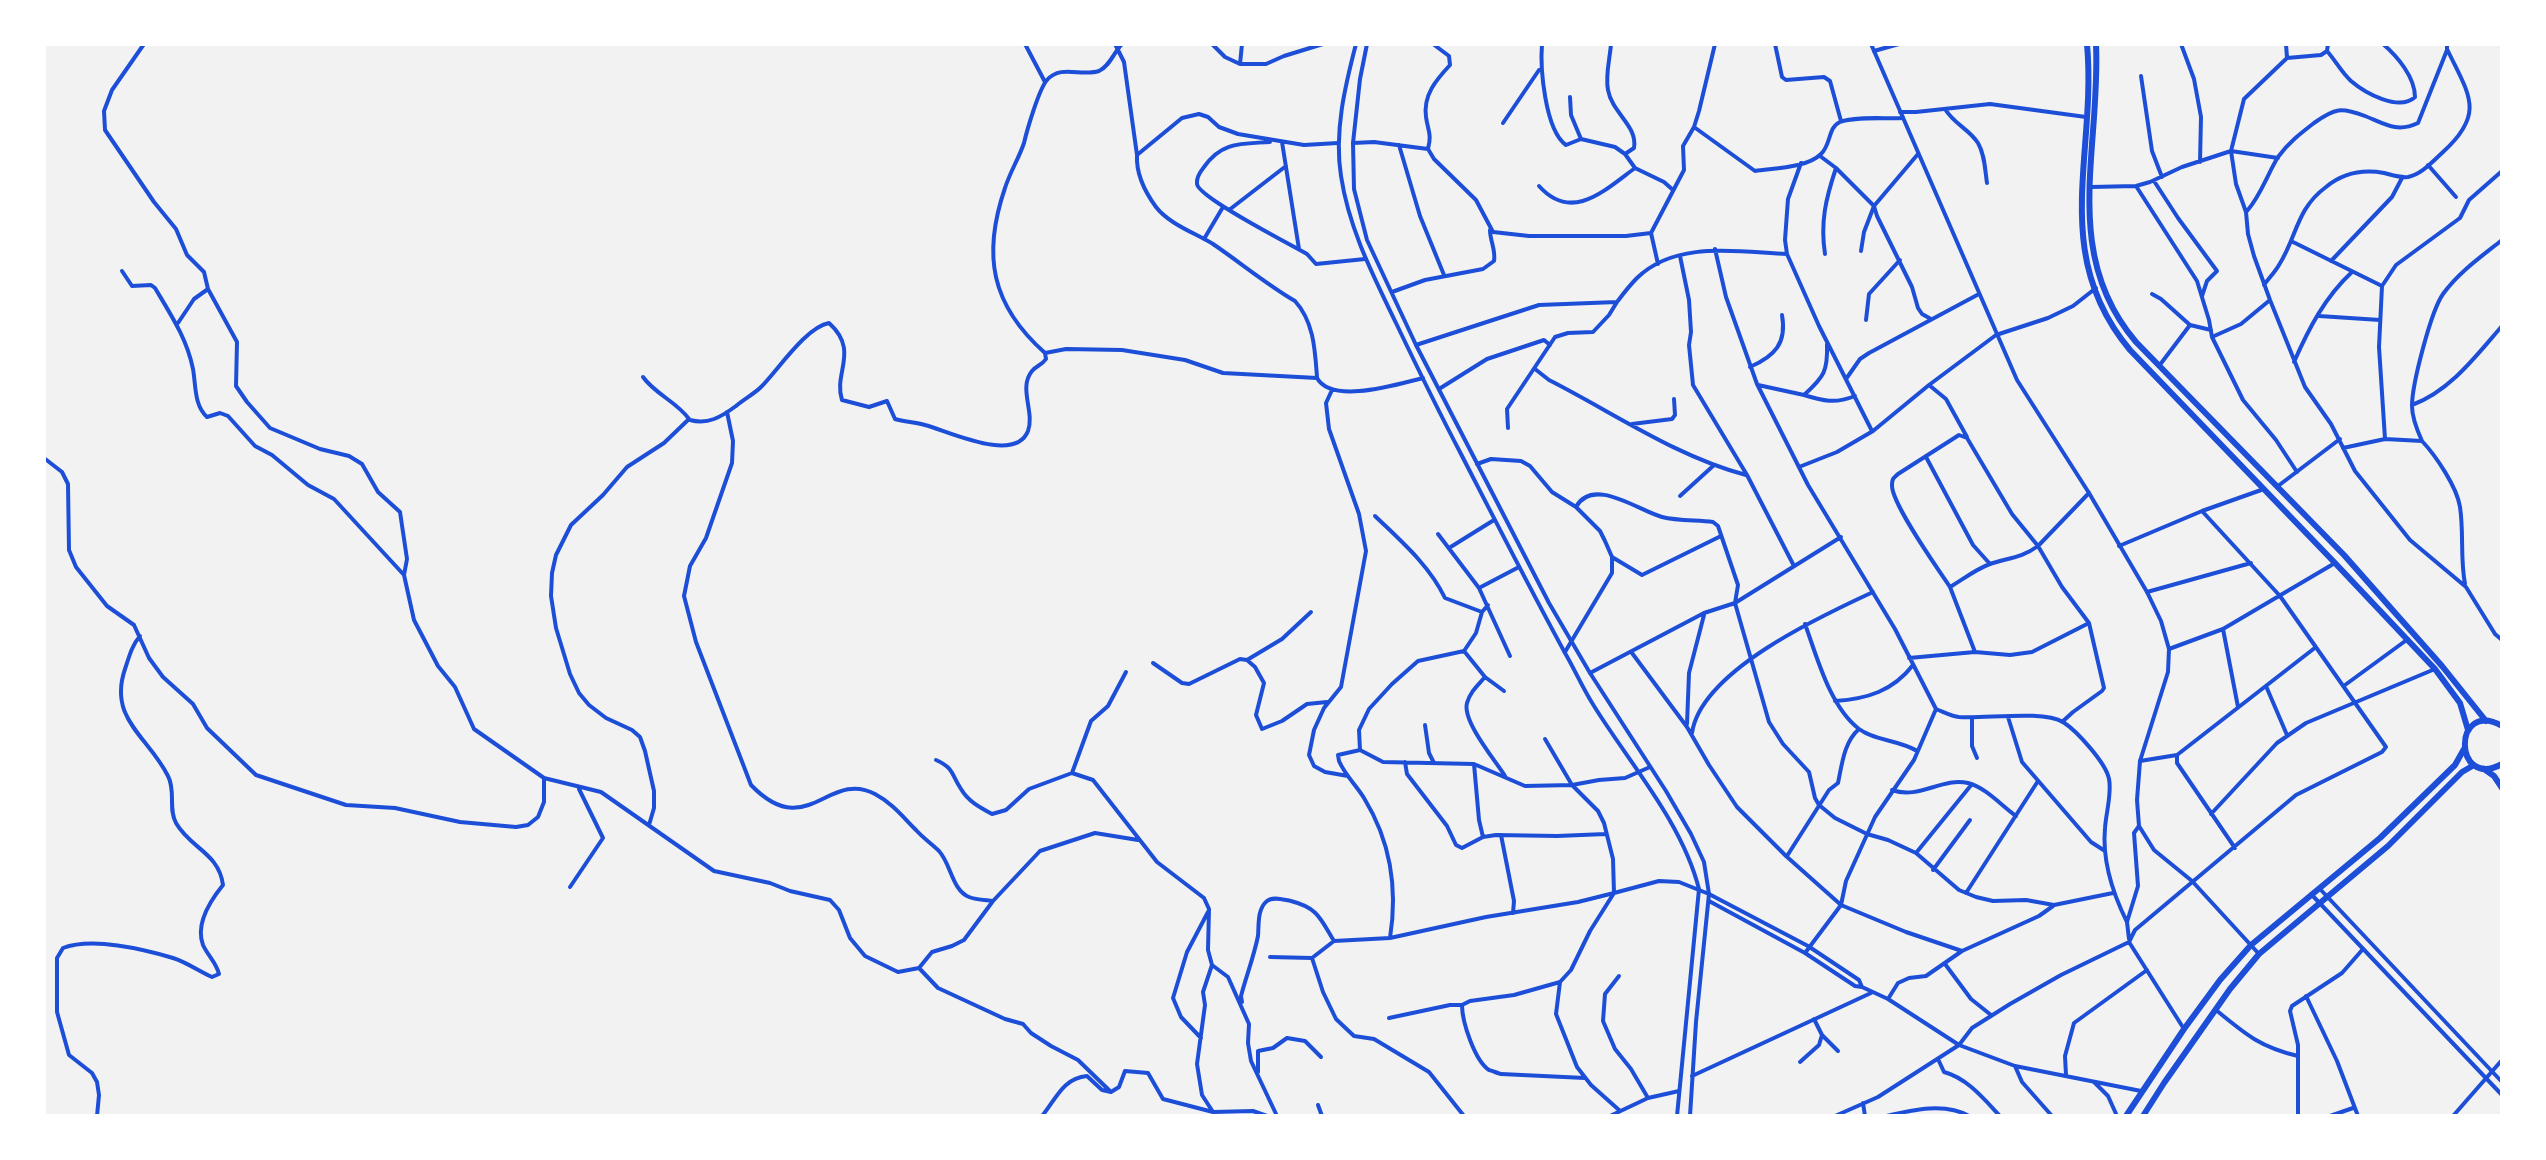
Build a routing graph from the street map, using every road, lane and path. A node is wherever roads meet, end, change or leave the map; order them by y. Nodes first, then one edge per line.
1 (144, 44) edge
2 (1025, 44) edge
3 (1212, 44) edge
4 (1242, 44) edge
5 (1323, 44) edge
6 (1356, 44) edge
7 (1367, 44) edge
8 (1433, 44) edge
9 (1542, 44) edge
10 (1611, 44) edge
11 (1715, 44) edge
12 (1775, 44) edge
13 (1871, 44) edge
14 (1899, 44) edge
15 (2087, 44) edge
16 (2096, 44) edge
17 (2181, 44) edge
18 (2286, 44) edge
19 (2328, 44) edge
20 (2383, 44) edge
21 (1118, 46) edge
22 (2447, 46) edge
23 (1874, 51) junction
24 (2327, 51) junction
25 (2287, 58) junction
26 (1240, 64) junction
27 (1540, 68) junction
28 (2141, 76) dead end
29 (1045, 82) junction
30 (1570, 97) dead end
31 (1945, 109) junction
32 (1900, 112) junction
33 (2086, 117) junction
34 (1903, 118) junction
35 (1841, 121) junction
36 (1503, 123) dead end
37 (1694, 127) junction
38 (1581, 139) junction
39 (1275, 141) junction
40 (1282, 142) junction
41 (1338, 143) junction
42 (1353, 143) junction
43 (1399, 145) junction
44 (1428, 149) junction
45 (2231, 151) junction
46 (1625, 154) junction
47 (1918, 154) junction
48 (1137, 155) junction
49 (1820, 156) junction
50 (2278, 158) junction
51 (2200, 162) junction
52 (1801, 163) junction
53 (2428, 165) junction
54 (1286, 166) junction
55 (1635, 168) junction
56 (1836, 168) junction
57 (2502, 171) edge
58 (2162, 177) junction
59 (2402, 177) junction
60 (2154, 181) junction
61 (1987, 183) dead end
62 (1539, 186) dead end
63 (2136, 186) junction
64 (2090, 187) junction
65 (1674, 191) junction
66 (2456, 197) dead end
67 (1874, 206) junction
68 (1223, 207) junction
69 (1229, 210) junction
70 (2246, 212) junction
71 (1490, 230) junction
72 (1651, 233) junction
73 (1204, 239) junction
74 (2290, 240) junction
75 (2502, 240) edge
76 (1299, 249) junction
77 (1715, 249) junction
78 (1861, 251) dead end
79 (1787, 254) junction
80 (1825, 254) dead end
81 (1680, 256) junction
82 (1365, 259) junction
83 (1900, 260) junction
84 (2331, 261) junction
85 (1658, 264) junction
86 (122, 271) dead end
87 (2352, 272) junction
88 (1444, 276) junction
89 (2101, 285) junction
90 (2264, 285) junction
91 (2382, 286) junction
92 (208, 289) junction
93 (2093, 290) junction
94 (1392, 292) junction
95 (1979, 294) junction
96 (2152, 294) dead end
97 (2202, 296) junction
98 (2270, 300) junction
99 (1617, 302) junction
100 (1782, 315) dead end
101 (2318, 316) junction
102 (1931, 319) junction
103 (1866, 320) dead end
104 (2380, 320) junction
105 (178, 323) junction
106 (2190, 325) junction
107 (2502, 326) edge
108 (2211, 330) junction
109 (1996, 335) junction
110 (2212, 337) junction
111 (1827, 341) junction
112 (1416, 345) junction
113 (1550, 345) junction
114 (1045, 353) junction
115 (2294, 362) junction
116 (2159, 366) junction
117 (1750, 367) junction
118 (1535, 369) junction
119 (643, 377) dead end
120 (1317, 378) junction
121 (1423, 378) junction
122 (1846, 379) junction
123 (1757, 384) junction
124 (1929, 385) junction
125 (1439, 389) junction
126 (1332, 390) junction
127 (1804, 395) junction
128 (1855, 396) junction
129 (1674, 399) dead end
130 (1447, 405) junction
131 (2412, 405) junction
132 (1438, 410) junction
133 (727, 412) junction
134 (689, 419) junction
135 (1630, 424) junction
136 (1508, 428) dead end
137 (1873, 431) junction
138 (1967, 438) junction
139 (2340, 439) junction
140 (2385, 439) junction
141 (2422, 441) junction
142 (2343, 448) junction
143 (1926, 457) junction
144 (44, 458) edge
145 (1476, 464) junction
146 (1713, 466) junction
147 (1799, 467) junction
148 (2297, 472) junction
149 (1747, 475) junction
150 (2277, 487) junction
151 (2264, 489) junction
152 (2089, 493) junction
153 (1680, 496) dead end
154 (1576, 507) junction
155 (2202, 511) junction
156 (1375, 516) dead end
157 (1494, 520) junction
158 (1438, 534) dead end
159 (1721, 536) junction
160 (1841, 537) junction
161 (2038, 546) junction
162 (2119, 546) junction
163 (1448, 548) junction
164 (1612, 557) junction
165 (2251, 563) junction
166 (2335, 563) junction
167 (1990, 564) junction
168 (1794, 566) junction
169 (1519, 567) junction
170 (404, 575) junction
171 (1950, 587) junction
172 (2466, 587) junction
173 (1479, 588) junction
174 (1873, 592) junction
175 (2147, 592) junction
176 (2280, 596) junction
177 (1735, 603) junction
178 (1488, 605) junction
179 (1311, 612) dead end
180 (1482, 612) junction
181 (1704, 613) junction
182 (2089, 623) junction
183 (1805, 624) junction
184 (2223, 629) junction
185 (140, 636) junction
186 (2408, 639) junction
187 (2502, 640) edge
188 (1573, 641) junction
189 (2316, 647) junction
190 (2169, 649) junction
191 (1464, 651) junction
192 (1565, 652) junction
193 (1975, 652) junction
194 (1632, 653) junction
195 (1510, 656) dead end
196 (1909, 658) junction
197 (1247, 660) junction
198 (1750, 661) junction
199 (1153, 663) dead end
200 (1913, 665) junction
201 (2435, 669) junction
202 (1126, 672) dead end
203 (1590, 673) junction
204 (1485, 677) junction
205 (2345, 685) junction
206 (2266, 686) junction
207 (1504, 691) dead end
208 (1835, 701) junction
209 (1327, 702) junction
210 (2355, 702) junction
211 (2238, 707) junction
212 (1936, 709) junction
213 (1972, 717) junction
214 (2008, 717) junction
215 (2486, 721) junction
216 (2062, 722) junction
217 (2501, 724) edge
218 (1425, 725) dead end
219 (1687, 727) junction
220 (1859, 729) junction
221 (2468, 730) junction
222 (1691, 735) junction
223 (2287, 735) junction
224 (1545, 739) dead end
225 (2464, 749) junction
226 (1360, 750) junction
227 (1918, 752) junction
228 (2177, 755) junction
229 (1977, 758) dead end
230 (936, 760) dead end
231 (2140, 761) junction
232 (1405, 762) junction
233 (1434, 763) junction
234 (1474, 764) junction
235 (2502, 764) edge
236 (2474, 765) junction
237 (1650, 767) junction
238 (2484, 769) junction
239 (1640, 772) junction
240 (1072, 773) junction
241 (1348, 776) junction
242 (1505, 776) junction
243 (544, 778) junction
244 (2038, 781) junction
245 (1972, 784) junction
246 (1572, 785) junction
247 (579, 788) junction
248 (2502, 788) edge
249 (1892, 790) junction
250 (1819, 805) junction
251 (2211, 814) junction
252 (2016, 816) junction
253 (1970, 820) dead end
254 (649, 825) junction
255 (2139, 826) junction
256 (1606, 834) junction
257 (1867, 834) junction
258 (1501, 835) junction
259 (1483, 837) junction
260 (1138, 840) junction
261 (2235, 848) junction
262 (2105, 852) junction
263 (1916, 853) junction
264 (1786, 856) junction
265 (1933, 870) junction
266 (2192, 881) junction
267 (570, 887) dead end
268 (2319, 888) junction
269 (1699, 889) junction
270 (1614, 893) junction
271 (1966, 893) junction
272 (2113, 893) junction
273 (1709, 894) junction
274 (2311, 894) junction
275 (2328, 896) junction
276 (993, 901) junction
277 (1709, 901) junction
278 (2320, 903) junction
279 (1841, 905) junction
280 (2054, 905) junction
281 (1209, 909) junction
282 (1513, 913) junction
283 (2127, 922) junction
284 (1390, 938) junction
285 (1334, 941) junction
286 (2129, 942) junction
287 (2251, 945) junction
288 (1808, 946) junction
289 (2363, 949) junction
290 (1962, 951) junction
291 (1805, 953) junction
292 (2259, 954) junction
293 (1270, 957) dead end
294 (1312, 958) junction
295 (1945, 964) junction
296 (1212, 965) junction
297 (919, 968) junction
298 (2147, 970) junction
299 (1619, 976) dead end
300 (1560, 982) junction
301 (1862, 987) junction
302 (1871, 993) junction
303 (2306, 996) junction
304 (1888, 999) junction
305 (1462, 1005) junction
306 (2216, 1010) junction
307 (1244, 1014) junction
308 (1991, 1016) junction
309 (1389, 1018) dead end
310 (1814, 1019) junction
311 (2184, 1029) junction
312 (1822, 1035) junction
313 (1201, 1038) junction
314 (1959, 1045) junction
315 (1838, 1051) dead end
316 (2298, 1056) junction
317 (1321, 1057) dead end
318 (1938, 1059) junction
319 (2502, 1060) edge
320 (1800, 1062) dead end
321 (2015, 1066) junction
322 (2492, 1072) junction
323 (2066, 1075) junction
324 (2151, 1075) junction
325 (1692, 1076) junction
326 (1258, 1078) junction
327 (1585, 1078) junction
328 (2487, 1079) junction
329 (2092, 1080) junction
330 (2502, 1082) edge
331 (2164, 1083) junction
332 (1679, 1091) junction
333 (2141, 1091) junction
334 (1111, 1092) junction
335 (2502, 1095) edge
336 (1648, 1098) junction
337 (1863, 1103) junction
338 (1318, 1105) dead end
339 (2353, 1108) junction
340 (1619, 1110) junction
341 (1213, 1112) junction
342 (1223, 1114) edge
343 (97, 1116) edge
344 (1042, 1116) edge
345 (1267, 1116) edge
346 (1277, 1116) edge
347 (1322, 1116) edge
348 (1464, 1116) edge
349 (1610, 1116) edge
350 (1677, 1116) edge
351 (1690, 1116) edge
352 (1835, 1116) edge
353 (1865, 1116) edge
354 (1886, 1116) edge
355 (1969, 1116) edge
356 (2000, 1116) edge
357 (2052, 1116) edge
358 (2117, 1116) edge
359 (2126, 1116) edge
360 (2143, 1116) edge
361 (2298, 1116) edge
362 (2330, 1116) edge
363 (2358, 1116) edge
364 (2453, 1116) edge

1 - 92 street
2 - 29 street
3 - 26 street
4 - 26 street
5 - 26 street
6 - 41 street
7 - 42 street
8 - 44 street
9 - 27 street
10 - 46 street
11 - 37 street
12 - 35 street
13 - 23 street
14 - 23 street
15 - 33 main road
16 - 64 main road
17 - 51 street
18 - 25 street
19 - 24 street
20 - 24 street
21 - 29 street
21 - 48 street
22 - 50 street
22 - 53 street
23 - 32 street
24 - 25 street
25 - 45 street
27 - 36 street
27 - 38 street
28 - 58 street
29 - 114 street
30 - 38 street
31 - 32 street
31 - 33 street
31 - 61 street
32 - 34 street
33 - 93 main road
34 - 35 street
34 - 47 street
35 - 49 street
37 - 52 street
37 - 65 street
38 - 46 street
39 - 40 street
39 - 48 street
39 - 68 street
40 - 41 street
40 - 54 street
41 - 82 street
42 - 43 street
42 - 94 street
43 - 44 street
43 - 88 street
44 - 71 street
45 - 50 street
45 - 51 street
45 - 70 street
46 - 55 street
47 - 67 street
47 - 95 street
48 - 73 street
49 - 52 street
49 - 56 street
50 - 70 street
51 - 58 street
52 - 79 street
53 - 59 street
53 - 66 street
54 - 69 street
54 - 76 street
55 - 62 street
55 - 65 street
56 - 67 street
56 - 80 street
57 - 91 street
58 - 60 street
59 - 74 street
59 - 84 street
60 - 63 street
60 - 97 street
63 - 64 street
63 - 97 street
64 - 89 main road
65 - 72 street
67 - 78 street
67 - 83 street
68 - 69 street
68 - 73 street
69 - 76 street
70 - 90 street
71 - 72 street
71 - 88 street
72 - 85 street
73 - 120 street
74 - 84 street
74 - 90 street
75 - 131 street
76 - 82 street
77 - 79 street
77 - 81 street
77 - 117 street
79 - 111 street
81 - 85 street
81 - 149 street
82 - 121 street
83 - 102 street
83 - 103 street
84 - 87 street
85 - 99 street
86 - 105 street
87 - 91 street
87 - 101 street
88 - 94 street
89 - 93 street
89 - 116 main road
90 - 98 street
91 - 104 street
92 - 105 street
92 - 170 street
93 - 109 street
93 - 151 main road
94 - 112 street
95 - 102 street
95 - 109 street
96 - 106 street
97 - 108 street
98 - 110 street
98 - 115 street
99 - 112 street
99 - 113 street
100 - 117 street
101 - 104 street
101 - 115 street
102 - 122 street
104 - 140 street
105 - 170 street
106 - 108 street
106 - 116 street
107 - 131 street
108 - 110 street
109 - 124 street
109 - 152 street
110 - 148 street
111 - 122 street
111 - 127 street
112 - 125 street
113 - 118 street
113 - 125 street
114 - 120 street
114 - 133 street
115 - 139 street
116 - 150 main road
117 - 123 street
118 - 135 street
118 - 136 street
119 - 134 street
120 - 126 street
121 - 126 street
121 - 132 street
122 - 128 street
123 - 127 street
123 - 147 street
124 - 137 street
124 - 138 street
125 - 130 street
126 - 209 street
127 - 128 street
128 - 137 street
129 - 135 street
130 - 132 street
130 - 145 street
131 - 141 street
132 - 157 street
133 - 134 street
133 - 276 street
134 - 254 street
135 - 146 street
137 - 147 street
138 - 143 street
138 - 161 street
139 - 142 street
139 - 148 street
140 - 141 street
140 - 142 street
141 - 172 street
142 - 172 street
143 - 167 street
143 - 171 street
144 - 185 street
145 - 154 street
145 - 188 street
146 - 149 street
146 - 153 street
147 - 160 street
148 - 150 street
149 - 168 street
150 - 215 main road
151 - 155 street
151 - 166 main road
152 - 161 street
152 - 162 street
154 - 159 street
154 - 164 street
155 - 162 street
155 - 165 street
156 - 180 street
157 - 163 street
157 - 169 street
158 - 163 street
159 - 164 street
159 - 177 street
160 - 168 street
160 - 174 street
161 - 167 street
161 - 182 street
162 - 175 street
163 - 173 street
164 - 188 street
165 - 175 street
165 - 176 street
166 - 176 street
166 - 186 main road
167 - 171 street
168 - 177 street
169 - 173 street
169 - 192 street
170 - 243 street
171 - 193 street
172 - 187 street
173 - 178 street
174 - 183 street
174 - 196 street
175 - 190 street
176 - 184 street
176 - 189 street
177 - 181 street
177 - 198 street
178 - 180 street
178 - 195 street
179 - 197 street
180 - 191 street
181 - 194 street
181 - 219 street
182 - 193 street
182 - 216 street
183 - 198 street
183 - 208 street
184 - 190 street
184 - 211 street
185 - 243 street
185 - 343 street
186 - 201 main road
186 - 205 street
188 - 192 street
188 - 203 street
189 - 205 street
189 - 206 street
190 - 231 street
191 - 204 street
191 - 226 street
192 - 239 street
193 - 196 street
194 - 203 street
194 - 219 street
196 - 200 street
197 - 199 street
197 - 209 street
198 - 222 street
198 - 250 street
200 - 208 street
200 - 212 street
201 - 210 street
201 - 221 main road
202 - 240 street
203 - 237 street
204 - 207 street
204 - 242 street
205 - 210 street
206 - 211 street
206 - 223 street
208 - 220 street
209 - 241 street
210 - 223 street
210 - 261 street
211 - 228 street
212 - 213 street
212 - 227 street
213 - 214 street
213 - 229 street
214 - 216 street
214 - 244 street
215 - 217 main road
215 - 221 main road
216 - 262 street
218 - 233 street
219 - 222 street
220 - 227 street
220 - 250 street
221 - 225 main road
222 - 264 street
223 - 251 street
224 - 246 street
225 - 236 main road
225 - 268 main road
226 - 232 street
226 - 241 street
227 - 249 street
228 - 231 street
228 - 251 street
230 - 240 street
231 - 255 street
232 - 233 street
232 - 259 street
233 - 234 street
234 - 242 street
234 - 259 street
235 - 238 main road
236 - 238 main road
236 - 275 main road
237 - 239 street
237 - 273 street
238 - 248 main road
239 - 246 street
239 - 269 street
240 - 260 street
241 - 284 street
242 - 246 street
243 - 247 street
244 - 252 street
244 - 262 street
245 - 249 street
245 - 252 street
245 - 263 street
246 - 256 street
247 - 254 street
247 - 267 street
249 - 257 street
250 - 257 street
250 - 264 street
251 - 261 street
252 - 271 street
253 - 265 street
254 - 297 street
255 - 266 street
255 - 283 street
256 - 258 street
256 - 270 street
257 - 263 street
257 - 279 street
258 - 259 street
258 - 282 street
260 - 276 street
260 - 281 street
261 - 266 street
262 - 272 street
263 - 265 street
264 - 279 street
265 - 271 street
266 - 286 street
266 - 287 street
268 - 274 main road
268 - 275 street
269 - 270 street
269 - 273 street
269 - 332 street
270 - 282 street
270 - 300 street
271 - 280 street
272 - 280 street
272 - 283 street
273 - 277 street
273 - 288 street
274 - 278 street
274 - 287 main road
275 - 278 main road
275 - 322 street
276 - 297 street
277 - 291 street
277 - 325 street
278 - 289 street
278 - 292 main road
279 - 288 street
279 - 290 street
280 - 290 street
281 - 296 street
281 - 313 street
282 - 284 street
283 - 286 street
284 - 285 street
285 - 294 street
285 - 307 street
286 - 298 street
286 - 308 street
287 - 292 street
287 - 311 main road
288 - 291 street
288 - 301 street
289 - 303 street
289 - 328 street
290 - 295 street
291 - 301 street
292 - 306 main road
293 - 294 street
294 - 348 street
295 - 304 street
295 - 308 street
296 - 307 street
296 - 313 street
297 - 334 street
298 - 311 street
298 - 323 street
299 - 336 street
300 - 305 street
300 - 327 street
301 - 302 street
302 - 304 street
302 - 310 street
303 - 316 street
303 - 339 street
304 - 314 street
305 - 309 street
305 - 327 street
306 - 316 street
306 - 331 main road
307 - 326 street
308 - 314 street
310 - 312 street
310 - 325 street
311 - 324 main road
312 - 315 street
312 - 320 street
313 - 341 street
314 - 318 street
314 - 321 street
316 - 361 street
317 - 326 street
318 - 337 street
318 - 356 street
319 - 322 street
321 - 323 street
321 - 357 street
322 - 328 street
322 - 330 street
323 - 329 street
324 - 331 main road
324 - 333 main road
325 - 351 street
326 - 346 street
327 - 340 street
328 - 335 street
328 - 364 street
329 - 333 street
329 - 358 street
331 - 360 main road
332 - 336 street
332 - 350 street
333 - 359 main road
334 - 341 street
334 - 344 street
336 - 340 street
337 - 352 street
337 - 353 street
338 - 347 street
339 - 362 street
339 - 363 street
340 - 349 street
341 - 342 street
342 - 345 street
354 - 355 street

